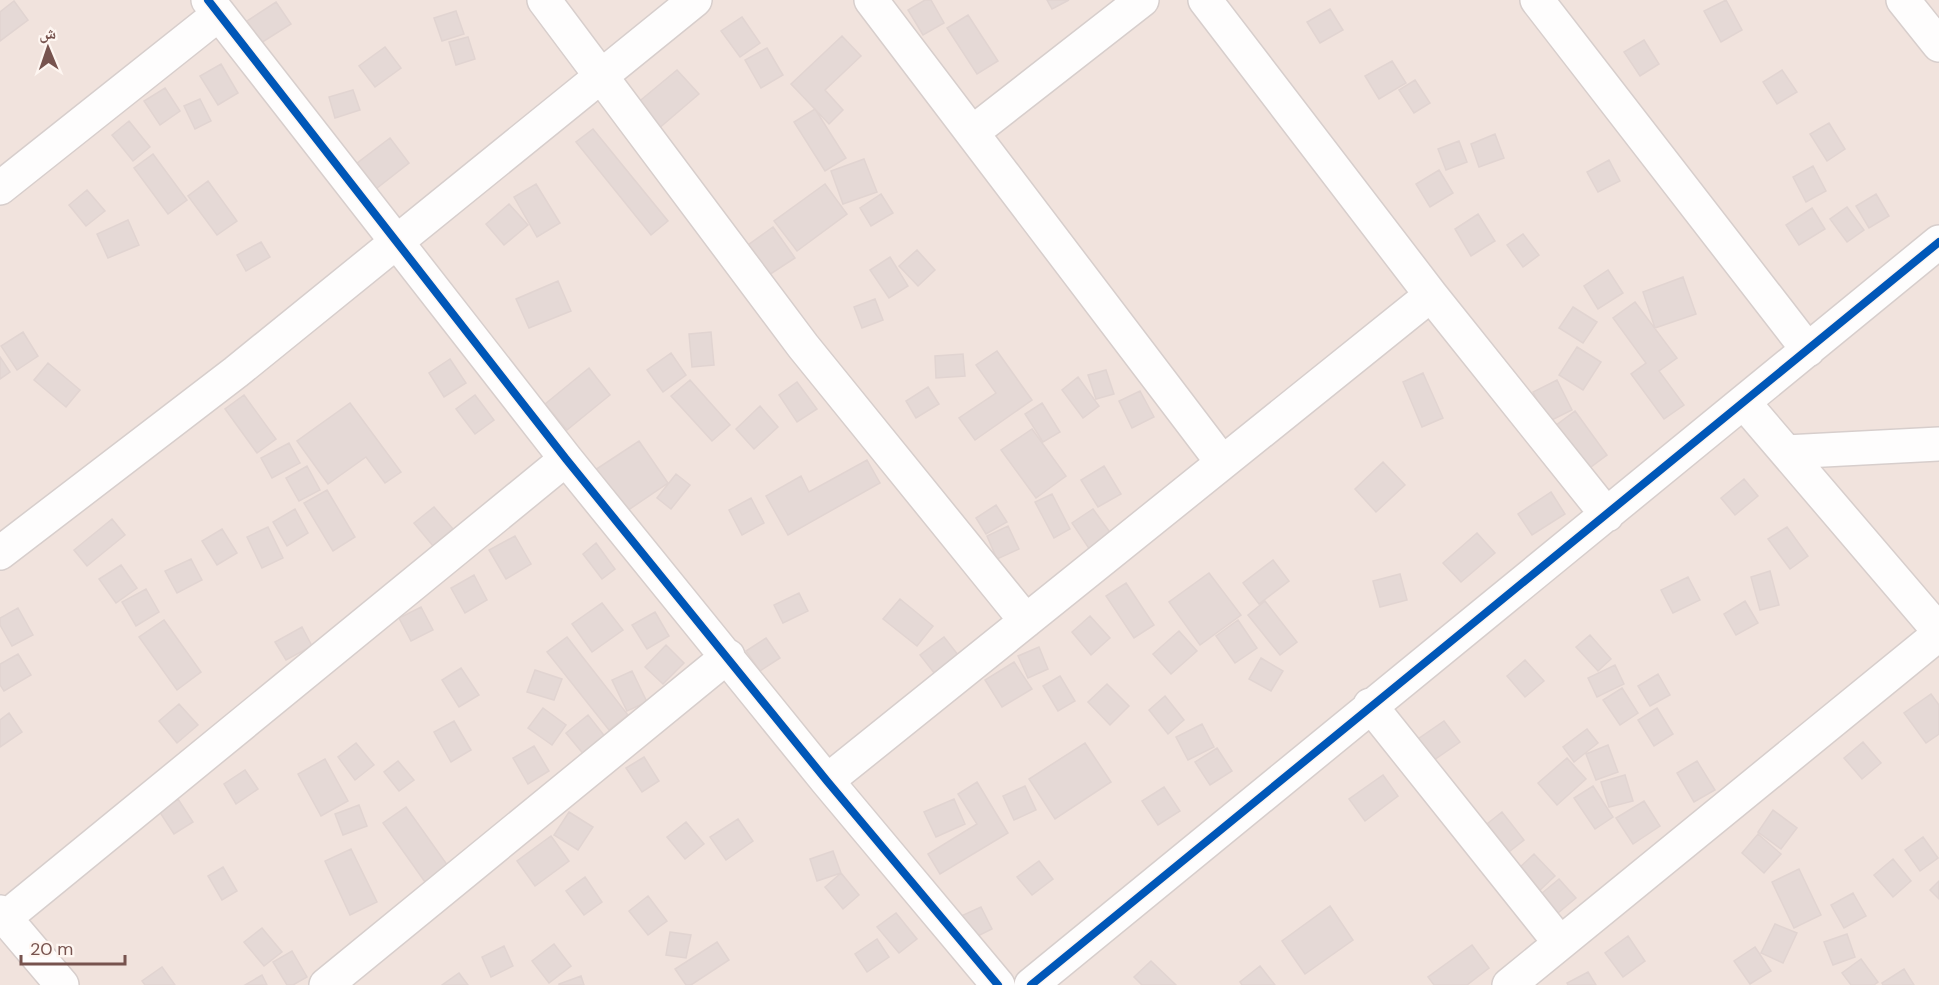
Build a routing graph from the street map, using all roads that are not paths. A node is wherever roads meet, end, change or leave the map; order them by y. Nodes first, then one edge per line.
1 (544, 0) edge
2 (695, 0) edge
3 (871, 0) edge
4 (1142, 0) edge
5 (1205, 0) edge
6 (1536, 0) edge
7 (1903, 0) edge
8 (214, 7) edge
9 (1939, 45) edge
10 (601, 78) junction
11 (973, 132) junction
12 (0, 188) edge
13 (1939, 242) edge
14 (397, 245) junction
15 (1431, 295) junction
16 (1808, 350) junction
17 (1744, 404) junction
18 (1939, 444) edge
19 (1786, 452) junction
20 (566, 459) junction
21 (1222, 462) junction
22 (1607, 515) junction
23 (0, 553) edge
24 (1026, 621) junction
25 (1939, 633) edge
26 (728, 656) junction
27 (1370, 705) junction
28 (827, 781) junction
29 (2, 915) edge
30 (1560, 943) junction
31 (62, 985) edge
32 (326, 985) edge
33 (998, 985) edge
34 (1031, 985) edge
35 (1509, 985) edge

1 - 10 street
2 - 10 street
3 - 11 street
4 - 11 street
5 - 15 street
6 - 16 street
7 - 9 street
8 - 12 street
8 - 14 street
10 - 14 street
10 - 24 street
11 - 21 street
13 - 16 street
14 - 20 street
14 - 23 street
15 - 21 street
15 - 22 street
16 - 17 street
17 - 19 street
17 - 22 street
18 - 19 street
19 - 25 street
20 - 26 street
20 - 29 street
21 - 24 street
22 - 27 street
24 - 28 street
25 - 30 street
26 - 28 street
26 - 32 street
27 - 30 street
27 - 34 street
28 - 33 street
29 - 31 street
30 - 35 street

